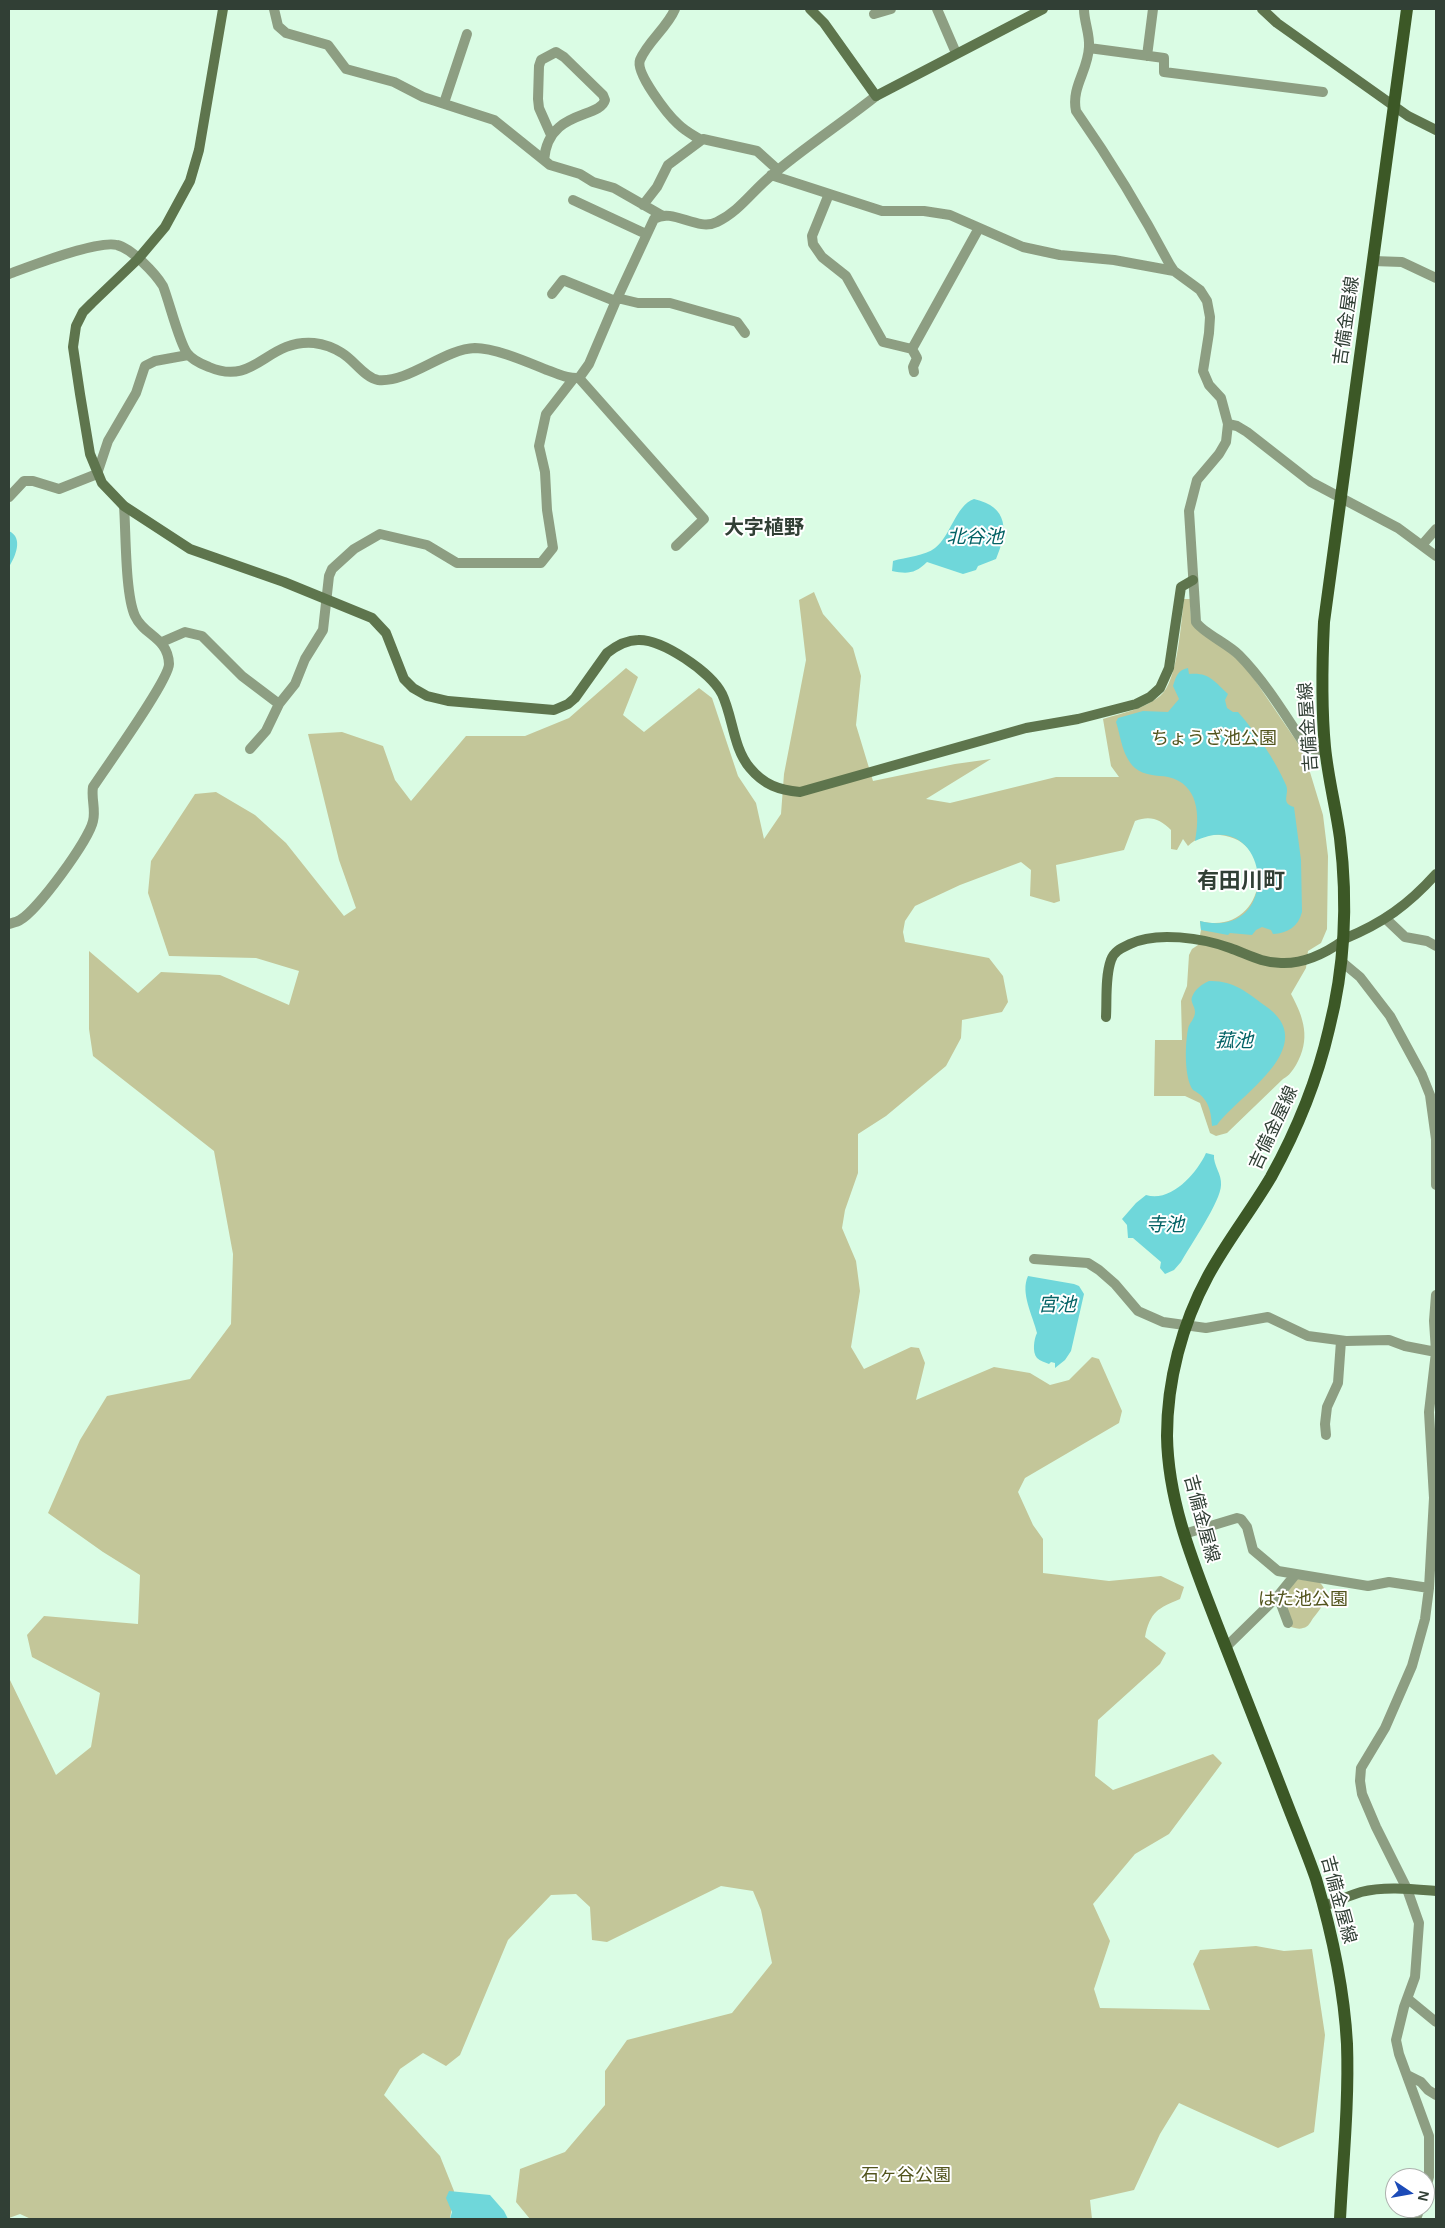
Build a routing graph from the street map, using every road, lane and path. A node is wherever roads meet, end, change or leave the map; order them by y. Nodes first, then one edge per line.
1 (223, 9) edge
2 (274, 9) edge
3 (675, 9) edge
4 (810, 9) edge
5 (891, 9) edge
6 (936, 9) edge
7 (1043, 9) edge
8 (1084, 9) edge
9 (1154, 9) edge
10 (1262, 9) edge
11 (1407, 9) edge
12 (874, 14) dead end
13 (467, 34) dead end
14 (1090, 48) junction
15 (956, 53) junction
16 (1147, 56) junction
17 (1323, 92) dead end
18 (876, 96) junction
19 (444, 103) junction
20 (1394, 106) junction
21 (1436, 130) edge
22 (551, 135) junction
23 (701, 140) junction
24 (544, 160) junction
25 (775, 172) junction
26 (829, 194) junction
27 (573, 200) dead end
28 (643, 205) junction
29 (662, 216) junction
30 (979, 228) junction
31 (646, 234) junction
32 (138, 260) junction
33 (1373, 261) junction
34 (1174, 270) junction
35 (9, 274) edge
36 (1436, 278) edge
37 (552, 294) dead end
38 (616, 299) junction
39 (745, 333) dead end
40 (912, 350) junction
41 (188, 355) junction
42 (914, 372) dead end
43 (577, 378) junction
44 (1228, 424) junction
45 (97, 474) junction
46 (9, 497) edge
47 (1341, 497) junction
48 (124, 506) junction
49 (1436, 530) edge
50 (1422, 545) junction
51 (676, 546) dead end
52 (1436, 556) edge
53 (1193, 580) junction
54 (328, 599) junction
55 (162, 642) junction
56 (279, 704) junction
57 (250, 748) dead end
58 (1325, 751) junction
59 (1436, 874) edge
60 (1386, 919) junction
61 (9, 924) edge
62 (1344, 939) junction
63 (1436, 946) edge
64 (1342, 962) junction
65 (1106, 1017) dead end
66 (1436, 1139) edge
67 (1436, 1184) edge
68 (1034, 1259) dead end
69 (1436, 1295) edge
70 (1186, 1324) junction
71 (1341, 1341) junction
72 (1436, 1352) edge
73 (1326, 1435) dead end
74 (1435, 1498) edge
75 (1184, 1534) junction
76 (1295, 1575) junction
77 (1430, 1588) junction
78 (1278, 1596) junction
79 (1288, 1623) dead end
80 (1226, 1647) junction
81 (1406, 1889) junction
82 (1436, 1891) edge
83 (1323, 1906) junction
84 (1408, 1999) junction
85 (1436, 2022) edge
86 (1407, 2075) junction
87 (1436, 2095) edge
88 (1432, 2168) edge
89 (1340, 2219) edge

1 - 32 street
2 - 19 street
3 - 23 street
4 - 18 street
5 - 12 street
6 - 15 street
7 - 15 street
8 - 14 street
9 - 16 street
10 - 20 street
11 - 20 main road, 吉備金屋線
13 - 19 street
14 - 16 street
14 - 34 street
15 - 18 street
16 - 17 street
18 - 25 street
19 - 24 street
20 - 21 street
20 - 33 main road, 吉備金屋線
22 - 22 street
22 - 24 street
23 - 25 street
23 - 28 street
24 - 28 street
25 - 26 street
25 - 29 street
26 - 30 street
26 - 40 street
27 - 31 street
28 - 29 street
29 - 31 street
30 - 34 street
30 - 40 street
31 - 38 street
32 - 35 street
32 - 41 street
32 - 45 street
33 - 36 street
33 - 47 main road, 吉備金屋線
34 - 44 street
37 - 38 street
38 - 39 street
38 - 43 street
40 - 42 street
41 - 43 street
41 - 45 street
43 - 51 street
43 - 54 street
44 - 47 street
44 - 53 street
45 - 46 street
45 - 48 street
47 - 50 street
47 - 58 main road, 吉備金屋線
48 - 54 street
48 - 55 street
49 - 50 street
50 - 52 street
53 - 54 street
53 - 58 street
54 - 56 street
55 - 56 street
55 - 61 street
56 - 57 street
58 - 62 main road, 吉備金屋線
59 - 60 street
60 - 62 street
60 - 63 street
62 - 64 main road, 吉備金屋線
62 - 65 street
64 - 66 street
64 - 70 main road, 吉備金屋線
66 - 67 street
68 - 70 street
69 - 72 street
70 - 71 street
70 - 75 main road, 吉備金屋線
71 - 72 street
71 - 73 street
72 - 74 street
74 - 77 street
75 - 76 street
75 - 80 main road, 吉備金屋線
76 - 77 street
76 - 78 street
77 - 81 street
78 - 79 street
78 - 80 street
80 - 83 main road, 吉備金屋線
81 - 82 street
81 - 83 street
81 - 84 street
83 - 89 main road, 吉備金屋線
84 - 85 street
84 - 86 street
86 - 87 street
86 - 88 street

